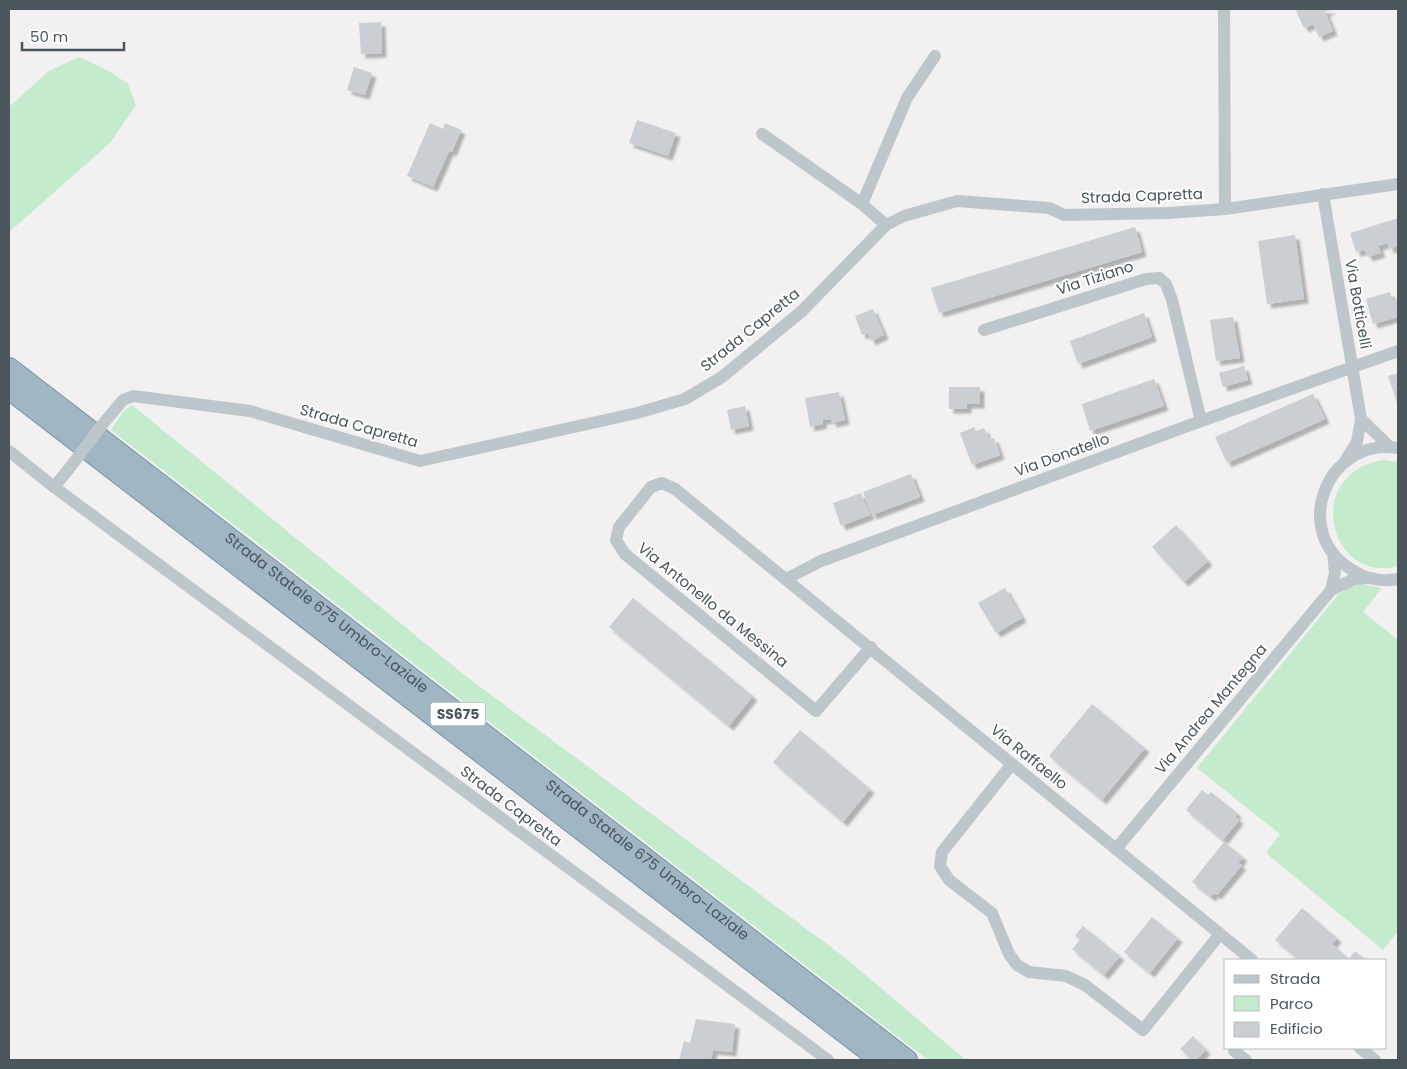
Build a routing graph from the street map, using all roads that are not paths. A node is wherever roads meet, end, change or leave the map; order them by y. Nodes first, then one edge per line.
1 (1224, 9) edge
2 (935, 56) dead end
3 (762, 134) dead end
4 (1398, 184) edge
5 (1323, 194) junction
6 (862, 204) junction
7 (1225, 209) junction
8 (886, 225) junction
9 (984, 330) dead end
10 (1398, 352) edge
11 (1352, 367) junction
12 (9, 368) edge
13 (9, 389) edge
14 (1361, 419) junction
15 (1201, 421) junction
16 (1394, 447) edge
17 (9, 451) edge
18 (1346, 460) junction
19 (54, 487) junction
20 (1333, 553) junction
21 (1371, 578) junction
22 (1398, 579) edge
23 (786, 580) junction
24 (1332, 590) junction
25 (871, 647) junction
26 (1012, 764) junction
27 (1116, 849) junction
28 (1220, 934) junction
29 (1251, 959) edge
30 (1236, 1049) edge
31 (1361, 1049) edge
32 (828, 1060) edge
33 (880, 1060) edge
34 (907, 1060) edge
35 (1246, 1060) edge
36 (1375, 1060) edge

1 - 7 street
2 - 6 street
3 - 6 street
4 - 5 street, Strada Capretta
5 - 7 street, Strada Capretta
5 - 11 street, Via Botticelli
6 - 8 street
7 - 8 street, Strada Capretta
8 - 19 street, Strada Capretta, bridge
9 - 15 street, Via Tiziano
10 - 11 street, Via Donatello
11 - 14 street, Via Botticelli
11 - 15 street, Via Donatello
12 - 34 highway, Strada Statale 675 Umbro-Laziale / SS675
13 - 33 highway, Strada Statale 675 Umbro-Laziale / SS675
14 - 16 street
14 - 18 street, Via Botticelli
15 - 23 street, Via Donatello
16 - 18 street
17 - 19 street, Strada Capretta
18 - 20 street, Via Botticelli
19 - 32 street, Strada Capretta
20 - 21 street
20 - 24 street
21 - 22 street
21 - 24 street, Via Andrea Mantegna
23 - 25 street, Via Raffaello
23 - 25 street, Via Antonello da Messina
24 - 27 street, Via Andrea Mantegna
25 - 26 street, Via Raffaello
26 - 27 street, Via Raffaello
26 - 28 street
27 - 28 street, Via Raffaello
28 - 29 street, Via Raffaello
30 - 35 street
31 - 36 street

